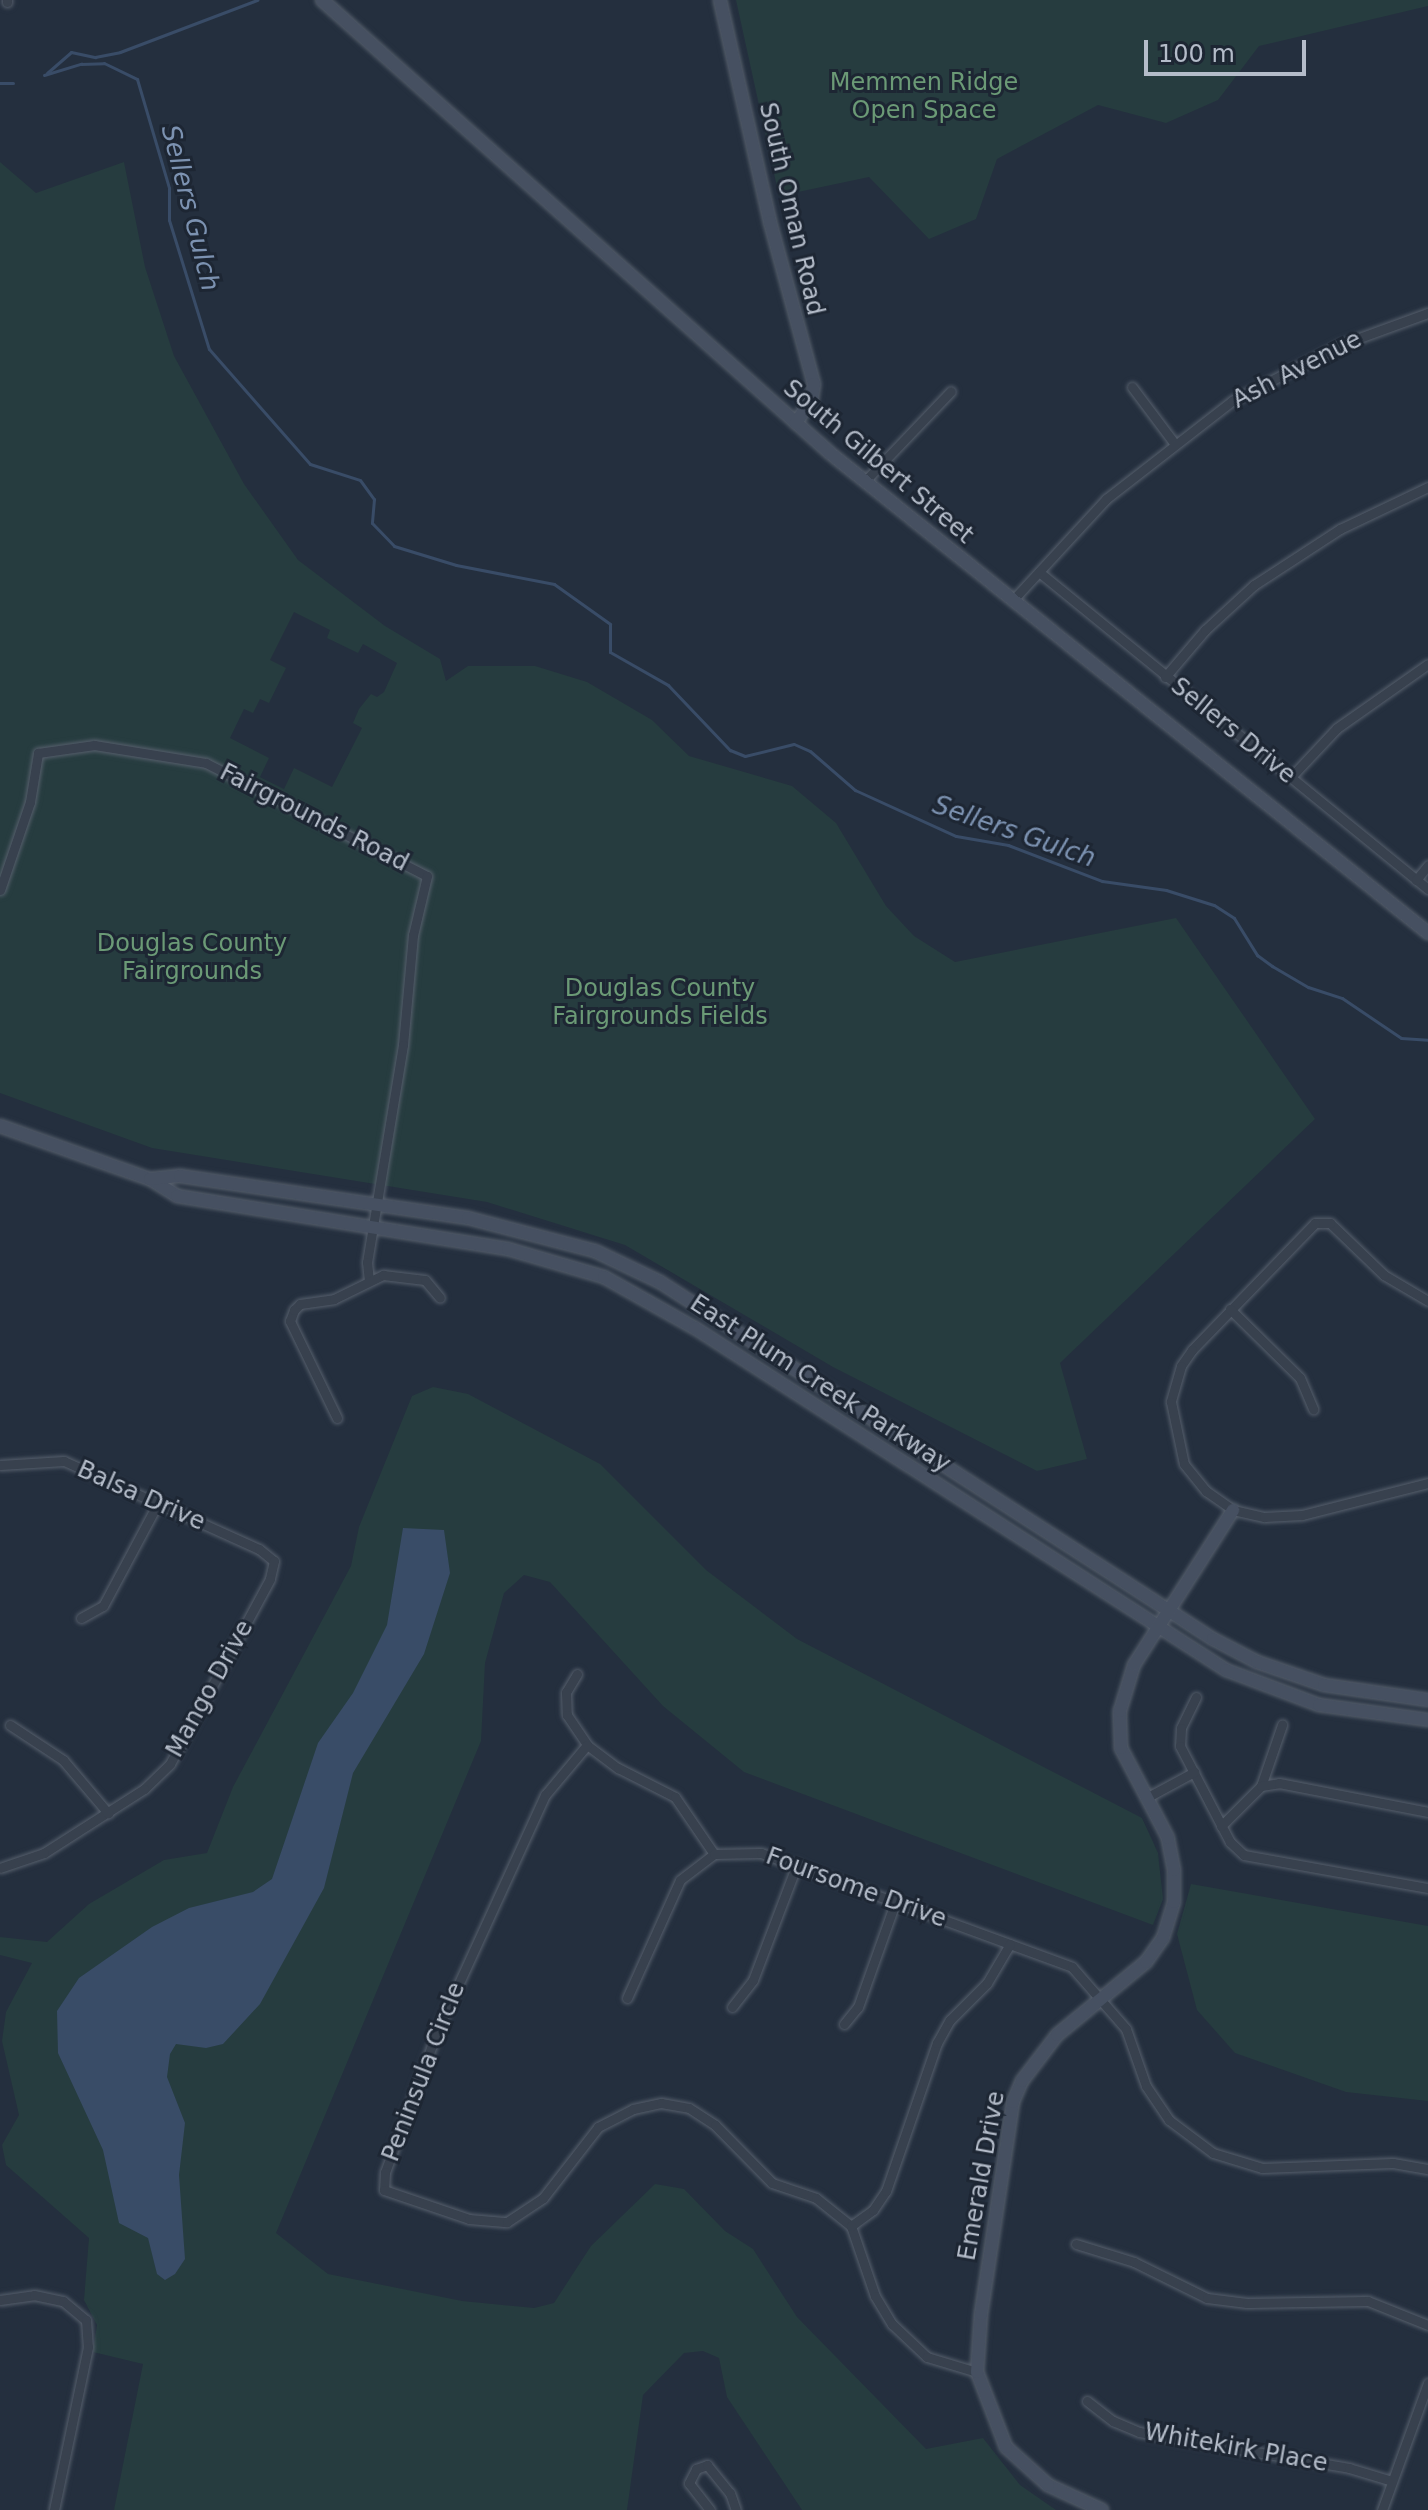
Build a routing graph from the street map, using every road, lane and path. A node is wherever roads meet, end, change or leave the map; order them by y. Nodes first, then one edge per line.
1 (322, 0) edge
2 (720, 0) edge
3 (1428, 313) edge
4 (1132, 387) dead end
5 (951, 391) dead end
6 (796, 423) junction
7 (1174, 443) junction
8 (865, 481) junction
9 (1428, 487) edge
10 (1039, 572) junction
11 (1012, 601) junction
12 (1428, 664) edge
13 (1165, 677) junction
14 (1291, 777) junction
15 (1428, 865) edge
16 (1416, 880) junction
17 (1428, 889) edge
18 (0, 890) edge
19 (1428, 933) edge
20 (0, 1126) edge
21 (150, 1179) junction
22 (376, 1204) junction
23 (372, 1226) junction
24 (369, 1280) junction
25 (440, 1298) dead end
26 (1428, 1301) edge
27 (1230, 1309) junction
28 (1313, 1409) dead end
29 (337, 1418) dead end
30 (0, 1465) edge
31 (1428, 1483) edge
32 (158, 1503) junction
33 (1233, 1510) junction
34 (274, 1561) joint
35 (1167, 1610) junction
36 (81, 1618) dead end
37 (1156, 1628) junction
38 (577, 1674) dead end
39 (1196, 1697) dead end
40 (1428, 1700) edge
41 (1428, 1720) edge
42 (10, 1725) dead end
43 (1282, 1725) dead end
44 (587, 1745) junction
45 (1194, 1772) junction
46 (1261, 1786) junction
47 (1146, 1798) junction
48 (1428, 1812) edge
49 (108, 1813) junction
50 (1221, 1826) junction
51 (714, 1854) junction
52 (797, 1864) junction
53 (0, 1868) edge
54 (1428, 1888) edge
55 (896, 1900) junction
56 (1010, 1944) junction
57 (627, 1998) dead end
58 (1102, 1998) junction
59 (732, 2007) dead end
60 (844, 2024) dead end
61 (1428, 2169) edge
62 (851, 2226) junction
63 (1076, 2244) dead end
64 (0, 2300) edge
65 (1428, 2325) edge
66 (977, 2372) junction
67 (1428, 2383) edge
68 (1087, 2401) dead end
69 (1392, 2481) junction
70 (54, 2510) edge
71 (710, 2510) edge
72 (736, 2510) edge
73 (1102, 2510) edge
74 (1382, 2510) edge

1 - 6 street, South Gilbert Street
2 - 6 street, South Oman Road
3 - 7 street, Ash Avenue
4 - 7 street
5 - 8 street
6 - 8 street, South Gilbert Street
7 - 10 street, Ash Avenue
8 - 11 street, South Gilbert Street
9 - 13 street
10 - 11 street, Ash Avenue
10 - 13 street, Sellers Drive
11 - 19 street, South Gilbert Street
12 - 14 street
13 - 14 street, Sellers Drive
14 - 16 street, Sellers Drive
15 - 16 street
16 - 17 street, Sellers Drive
18 - 22 street, Fairgrounds Road
20 - 21 street, East Plum Creek Parkway
21 - 22 street, East Plum Creek Parkway
21 - 23 street, East Plum Creek Parkway
22 - 23 street, Fairgrounds Road
22 - 35 street, East Plum Creek Parkway
23 - 24 street, Fairgrounds Road
23 - 37 street, East Plum Creek Parkway
24 - 25 street
24 - 29 street
26 - 27 street
27 - 28 street
27 - 33 street
30 - 32 street, Balsa Drive
31 - 33 street
32 - 34 street, Balsa Drive
32 - 36 street
33 - 35 street, Emerald Drive
34 - 49 street, Mango Drive
35 - 37 street, Emerald Drive
35 - 40 street, East Plum Creek Parkway
37 - 41 street, East Plum Creek Parkway
37 - 47 street, Emerald Drive
38 - 44 street
39 - 45 street
42 - 49 street
43 - 46 street
44 - 51 street
44 - 62 street, Peninsula Circle
45 - 47 street
45 - 50 street
46 - 48 street
46 - 50 street
47 - 58 street, Emerald Drive
49 - 53 street, Mango Drive
50 - 54 street
51 - 52 street, Foursome Drive
51 - 57 street
52 - 55 street, Foursome Drive
52 - 59 street
55 - 56 street, Foursome Drive
55 - 60 street
56 - 58 street, Foursome Drive
56 - 62 street
58 - 61 street, Foursome Drive
58 - 66 street, Emerald Drive
62 - 66 street
63 - 65 street
64 - 70 street
66 - 73 street, Emerald Drive
67 - 69 street
68 - 69 street, Whitekirk Place
69 - 74 street
71 - 72 street

